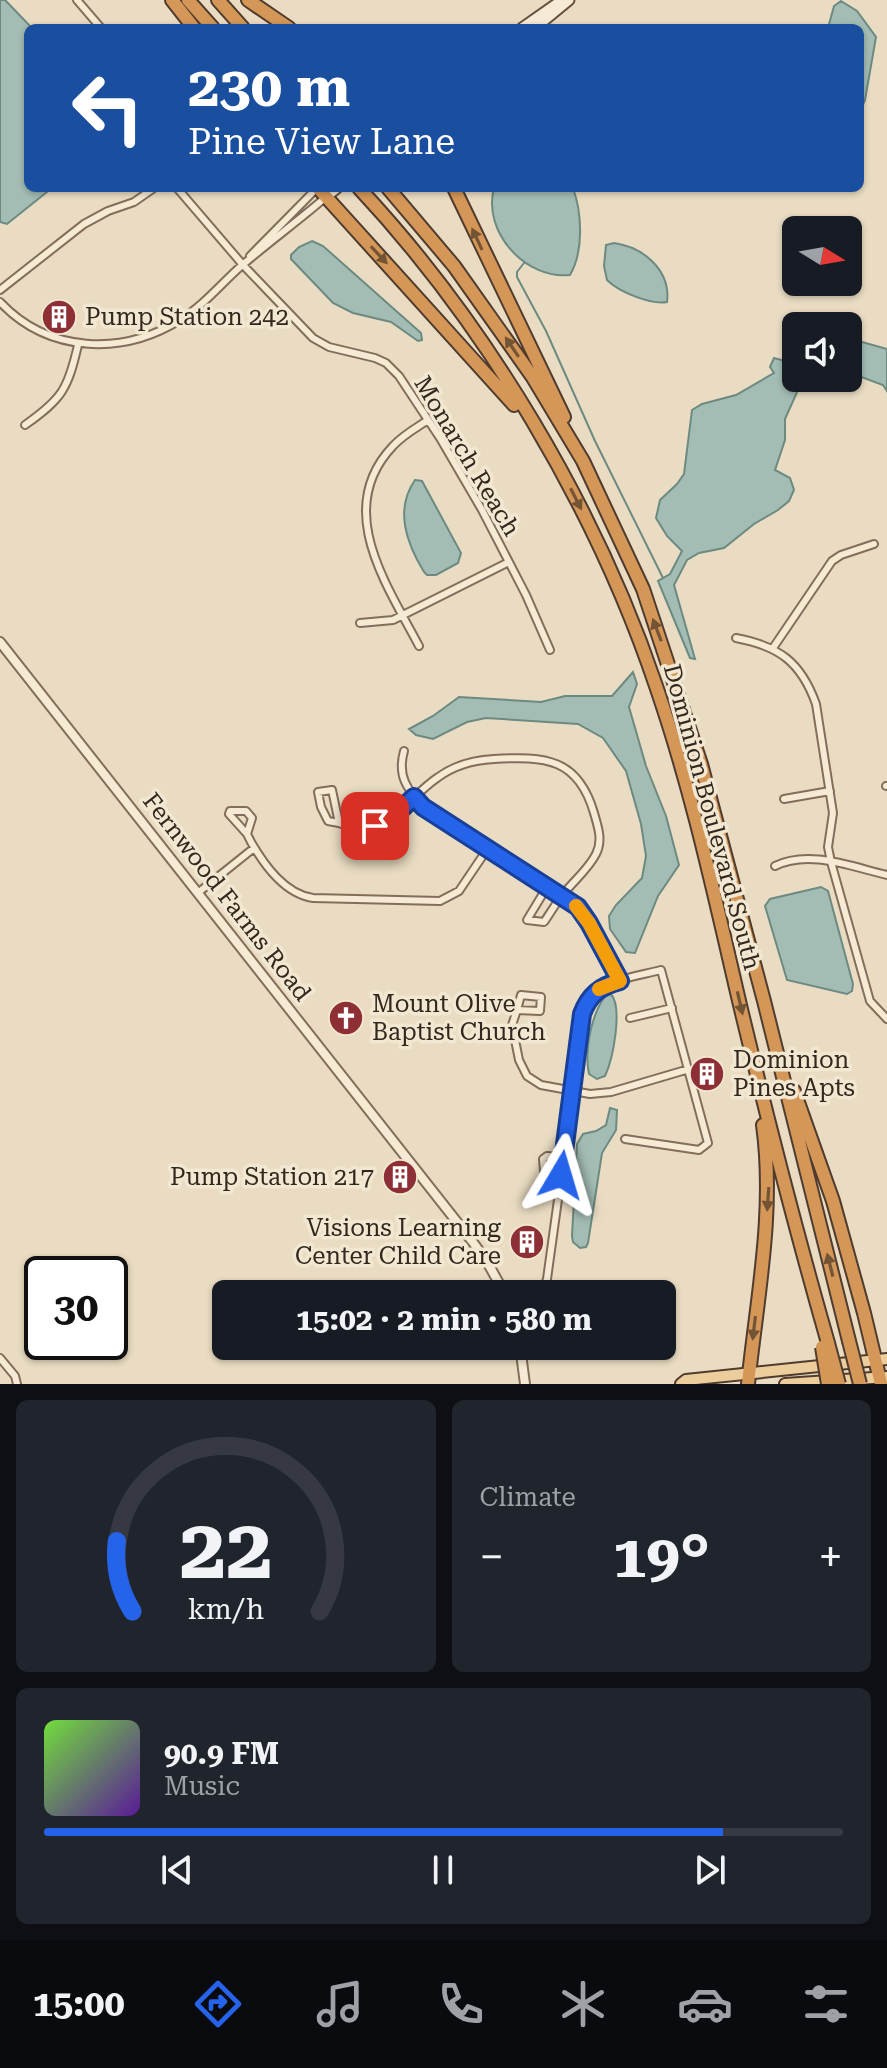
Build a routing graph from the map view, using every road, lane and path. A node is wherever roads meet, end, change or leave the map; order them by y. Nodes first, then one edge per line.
1 (77, 0) edge
2 (172, 0) edge
3 (188, 0) edge
4 (218, 0) edge
5 (248, 0) edge
6 (562, 0) edge
7 (569, 0) edge
8 (98, 24) edge
9 (191, 24) edge
10 (209, 24) edge
11 (239, 24) edge
12 (283, 24) edge
13 (528, 24) edge
14 (540, 24) edge
15 (148, 192) edge
16 (180, 192) edge
17 (319, 192) edge
18 (319, 192) edge
19 (321, 192) edge
20 (363, 192) edge
21 (391, 192) edge
22 (456, 192) edge
23 (243, 265) junction
24 (0, 290) edge
25 (0, 302) edge
26 (78, 345) junction
27 (428, 420) junction
28 (25, 425) dead end
29 (537, 431) junction
30 (583, 461) junction
31 (874, 544) dead end
32 (509, 562) junction
33 (403, 616) junction
34 (360, 623) dead end
35 (736, 638) dead end
36 (0, 642) edge
37 (419, 646) dead end
38 (773, 648) junction
39 (550, 650) dead end
40 (404, 751) dead end
41 (830, 791) junction
42 (414, 797) junction
43 (784, 799) dead end
44 (339, 823) junction
45 (247, 834) dead end
46 (254, 848) junction
47 (488, 848) junction
48 (831, 862) junction
49 (775, 866) dead end
50 (887, 875) edge
51 (547, 887) junction
52 (199, 892) junction
53 (562, 896) junction
54 (620, 981) junction
55 (764, 1001) junction
56 (672, 1008) junction
57 (517, 1010) dead end
58 (630, 1018) dead end
59 (887, 1019) edge
60 (755, 1066) junction
61 (689, 1069) junction
62 (572, 1091) junction
63 (625, 1139) dead end
64 (563, 1157) junction
65 (561, 1175) junction
66 (496, 1280) edge
67 (547, 1280) edge
68 (825, 1343) junction
69 (0, 1358) edge
70 (522, 1360) edge
71 (881, 1360) edge
72 (748, 1378) edge
73 (882, 1380) edge
74 (17, 1384) edge
75 (525, 1384) edge
76 (681, 1384) edge
77 (785, 1384) edge
78 (828, 1384) edge
79 (839, 1384) edge
80 (860, 1384) edge

1 - 8 street
2 - 9 highway
3 - 10 highway
4 - 11 highway
5 - 12 highway
6 - 13 main road
7 - 14 main road
15 - 24 street
16 - 23 street, Monarch Reach
17 - 23 street
18 - 23 street
19 -> 29 highway
20 - 29 highway, Dominion Boulevard South
30 -> 21 highway, Dominion Boulevard South
30 -> 22 highway
23 - 26 street
23 - 27 street, Monarch Reach
25 - 26 street
26 - 28 street
27 - 32 street, Monarch Reach
27 - 33 street
29 -> 60 highway, Dominion Boulevard South
55 -> 30 highway, Dominion Boulevard South
31 - 38 street
32 - 33 street
32 - 39 street, Monarch Reach
33 - 34 street
33 - 37 street
35 - 38 street
36 - 52 street, Fernwood Farms Road
38 - 41 street
40 - 42 street
41 - 43 street
41 - 48 street
42 - 44 street
42 - 47 street
42 - 53 street
44 - 44 street
45 - 46 street
46 - 47 street
46 - 52 street
47 - 51 street
48 - 49 street
48 - 50 street
48 - 59 street
51 - 53 street
51 - 53 street
52 - 66 street, Fernwood Farms Road
53 - 54 street
54 - 56 street
54 - 62 street
55 - 71 highway
80 -> 55 highway, Dominion Boulevard South, bridge
56 - 58 street
56 - 61 street
57 - 62 street
60 - 68 highway, Dominion Boulevard South
60 -> 72 highway
61 - 62 street
61 - 63 street
62 - 64 street
64 - 65 street
64 - 65 street
65 - 67 street
68 - 78 highway, bridge
68 - 79 highway, Dominion Boulevard South, bridge
69 - 74 street
70 - 75 street
71 - 72 main road
71 - 73 highway
72 - 76 main road
73 - 77 main road

